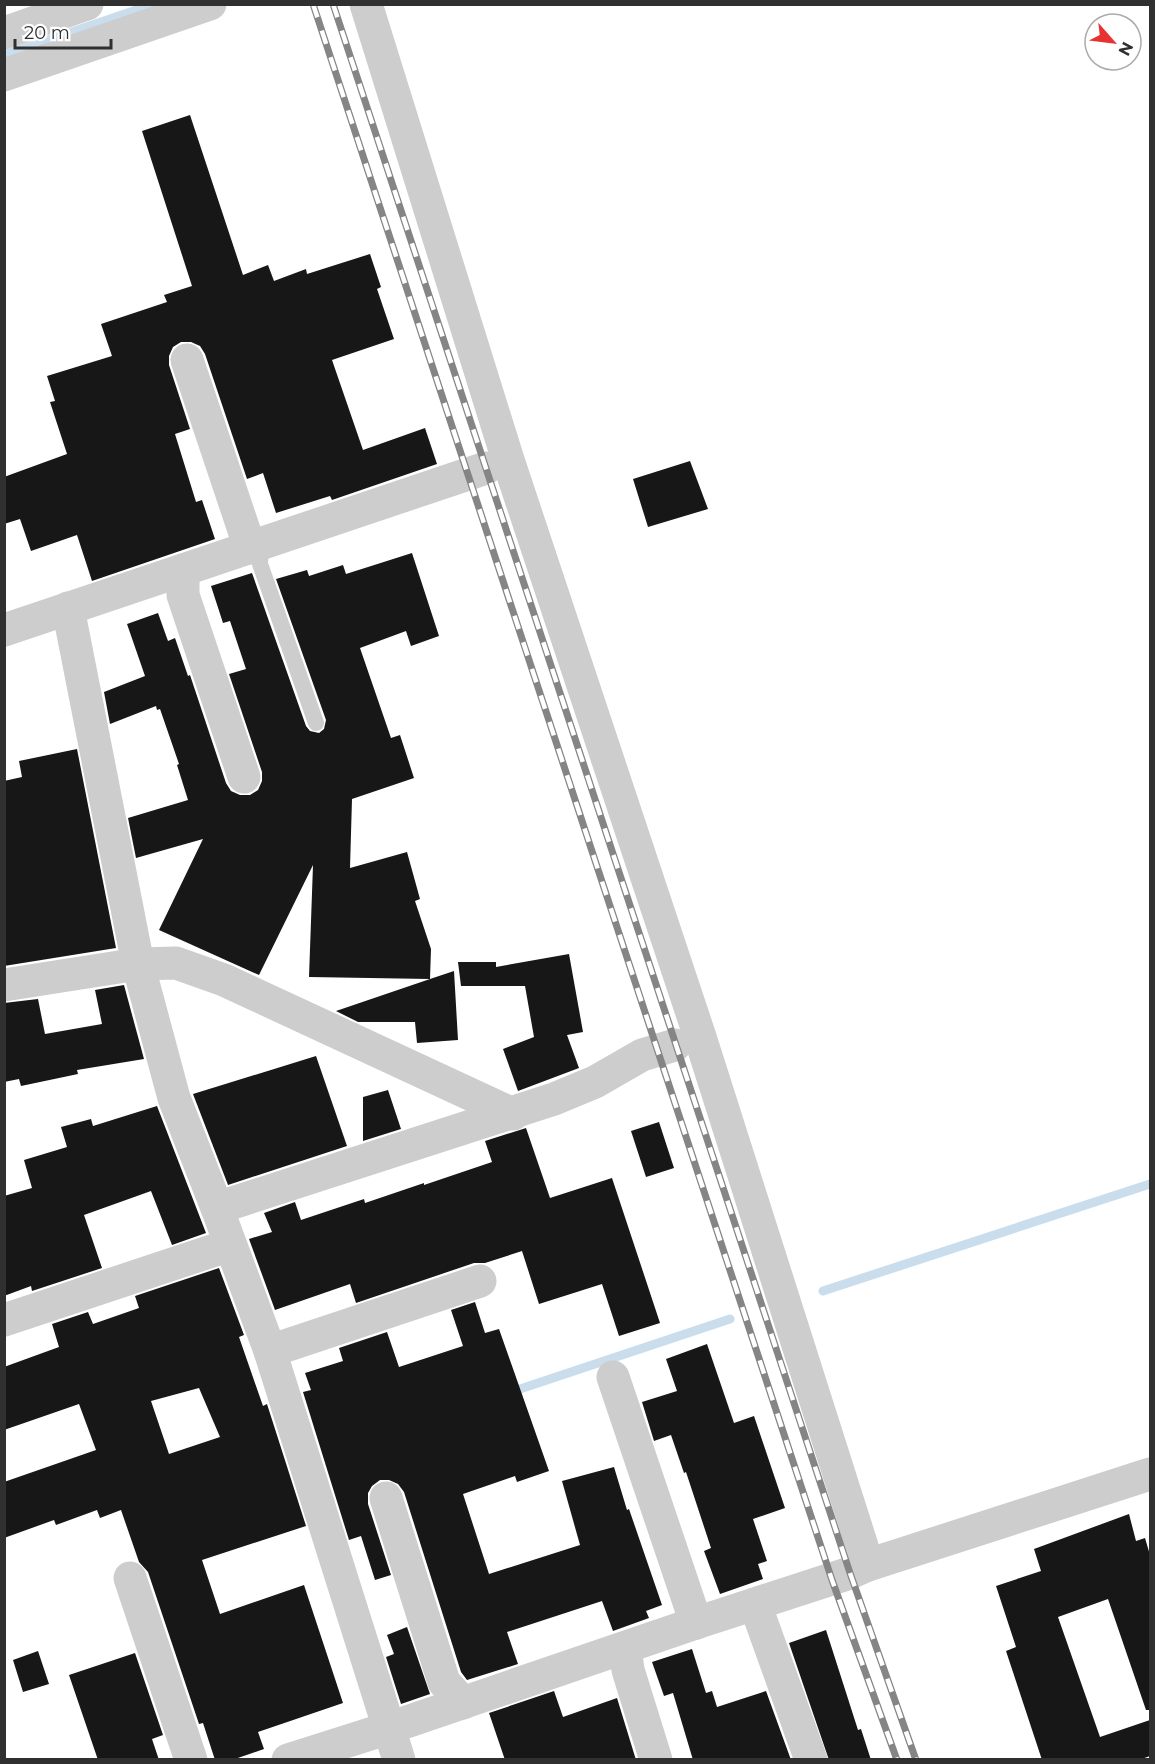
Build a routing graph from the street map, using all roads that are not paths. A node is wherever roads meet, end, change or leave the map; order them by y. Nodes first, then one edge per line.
1 (87, 4) edge
2 (210, 4) edge
3 (366, 4) edge
4 (4, 33) edge
5 (4, 75) edge
6 (187, 360) dead end
7 (486, 468) dead end
8 (256, 546) junction
9 (183, 570) junction
10 (68, 608) junction
11 (4, 630) edge
12 (316, 723) dead end
13 (244, 777) dead end
14 (138, 964) junction
15 (4, 985) edge
16 (675, 1045) dead end
17 (513, 1114) junction
18 (217, 1208) junction
19 (230, 1245) junction
20 (480, 1281) dead end
21 (4, 1320) edge
22 (270, 1351) junction
23 (613, 1377) dead end
24 (1150, 1474) edge
25 (386, 1498) dead end
26 (868, 1565) junction
27 (130, 1578) dead end
28 (755, 1604) junction
29 (696, 1623) junction
30 (625, 1648) junction
31 (463, 1703) junction
32 (389, 1728) junction
33 (191, 1760) edge
34 (288, 1760) edge
35 (399, 1760) edge
36 (656, 1760) edge
37 (811, 1760) edge

1 - 4 street
2 - 5 street
3 - 26 street
6 - 8 street
7 - 8 street
8 - 9 street
8 - 12 lane
9 - 10 street
9 - 13 street
10 - 11 street
10 - 14 street
14 - 15 street
14 - 17 street
14 - 18 street
16 - 17 street
17 - 18 street
18 - 19 street
19 - 21 street
19 - 22 street
20 - 22 street
22 - 32 street
23 - 29 street
24 - 26 street
25 - 31 street
26 - 28 street
27 - 33 street
28 - 29 street
28 - 37 street
29 - 30 street
30 - 31 street
30 - 36 street
31 - 32 street
32 - 34 street
32 - 35 street

